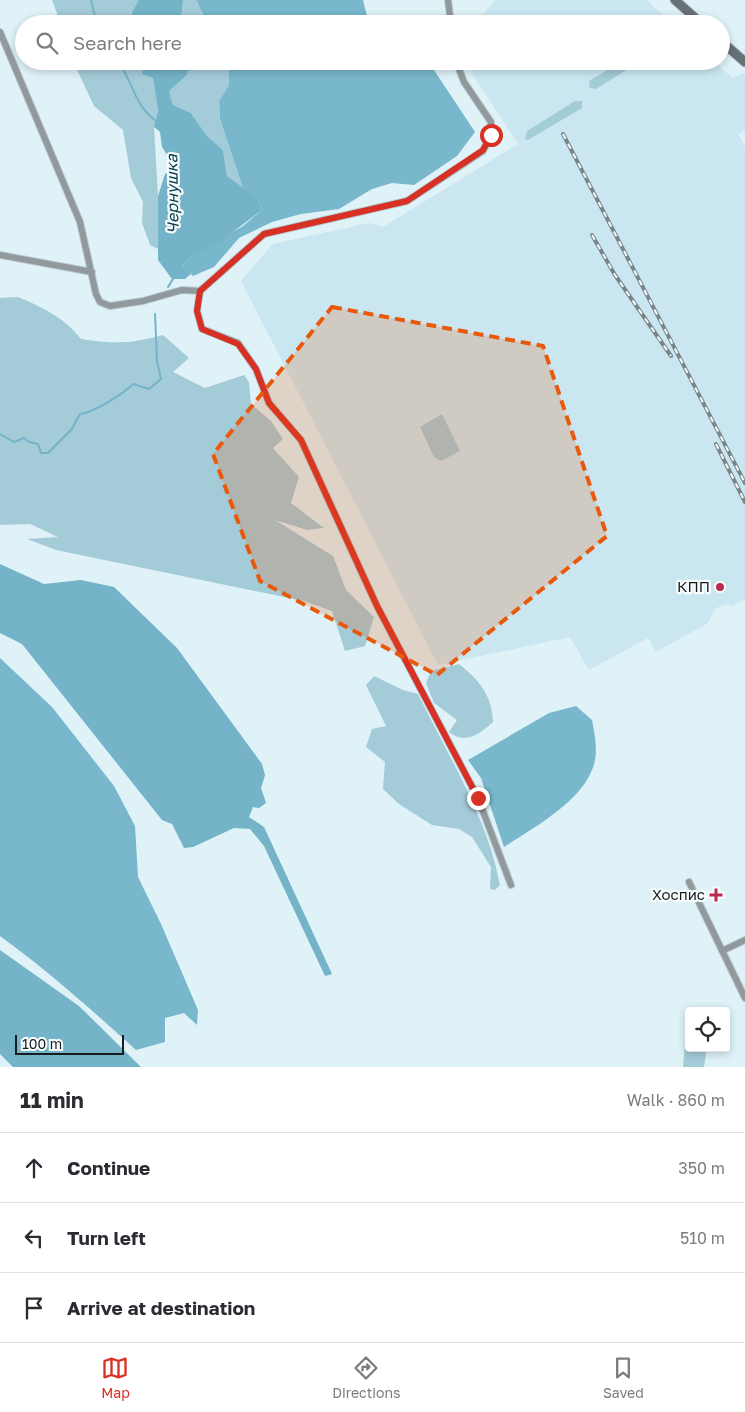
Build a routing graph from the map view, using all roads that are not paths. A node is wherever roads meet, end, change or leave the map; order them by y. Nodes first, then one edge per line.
1 (448, 0) edge
2 (675, 0) edge
3 (450, 15) edge
4 (692, 15) edge
5 (0, 32) edge
6 (730, 49) edge
7 (745, 62) edge
8 (15, 68) edge
9 (16, 70) edge
10 (459, 70) edge
11 (0, 255) edge
12 (92, 272) junction
13 (200, 291) junction
14 (689, 882) dead end
15 (511, 885) dead end
16 (745, 940) edge
17 (722, 951) junction
18 (745, 998) edge

1 - 3 street
2 - 4 main road
5 - 8 street
6 - 7 main road
9 - 12 street
10 - 13 street
11 - 12 street
12 - 13 street
13 - 15 street
14 - 17 street
16 - 17 street
17 - 18 street

